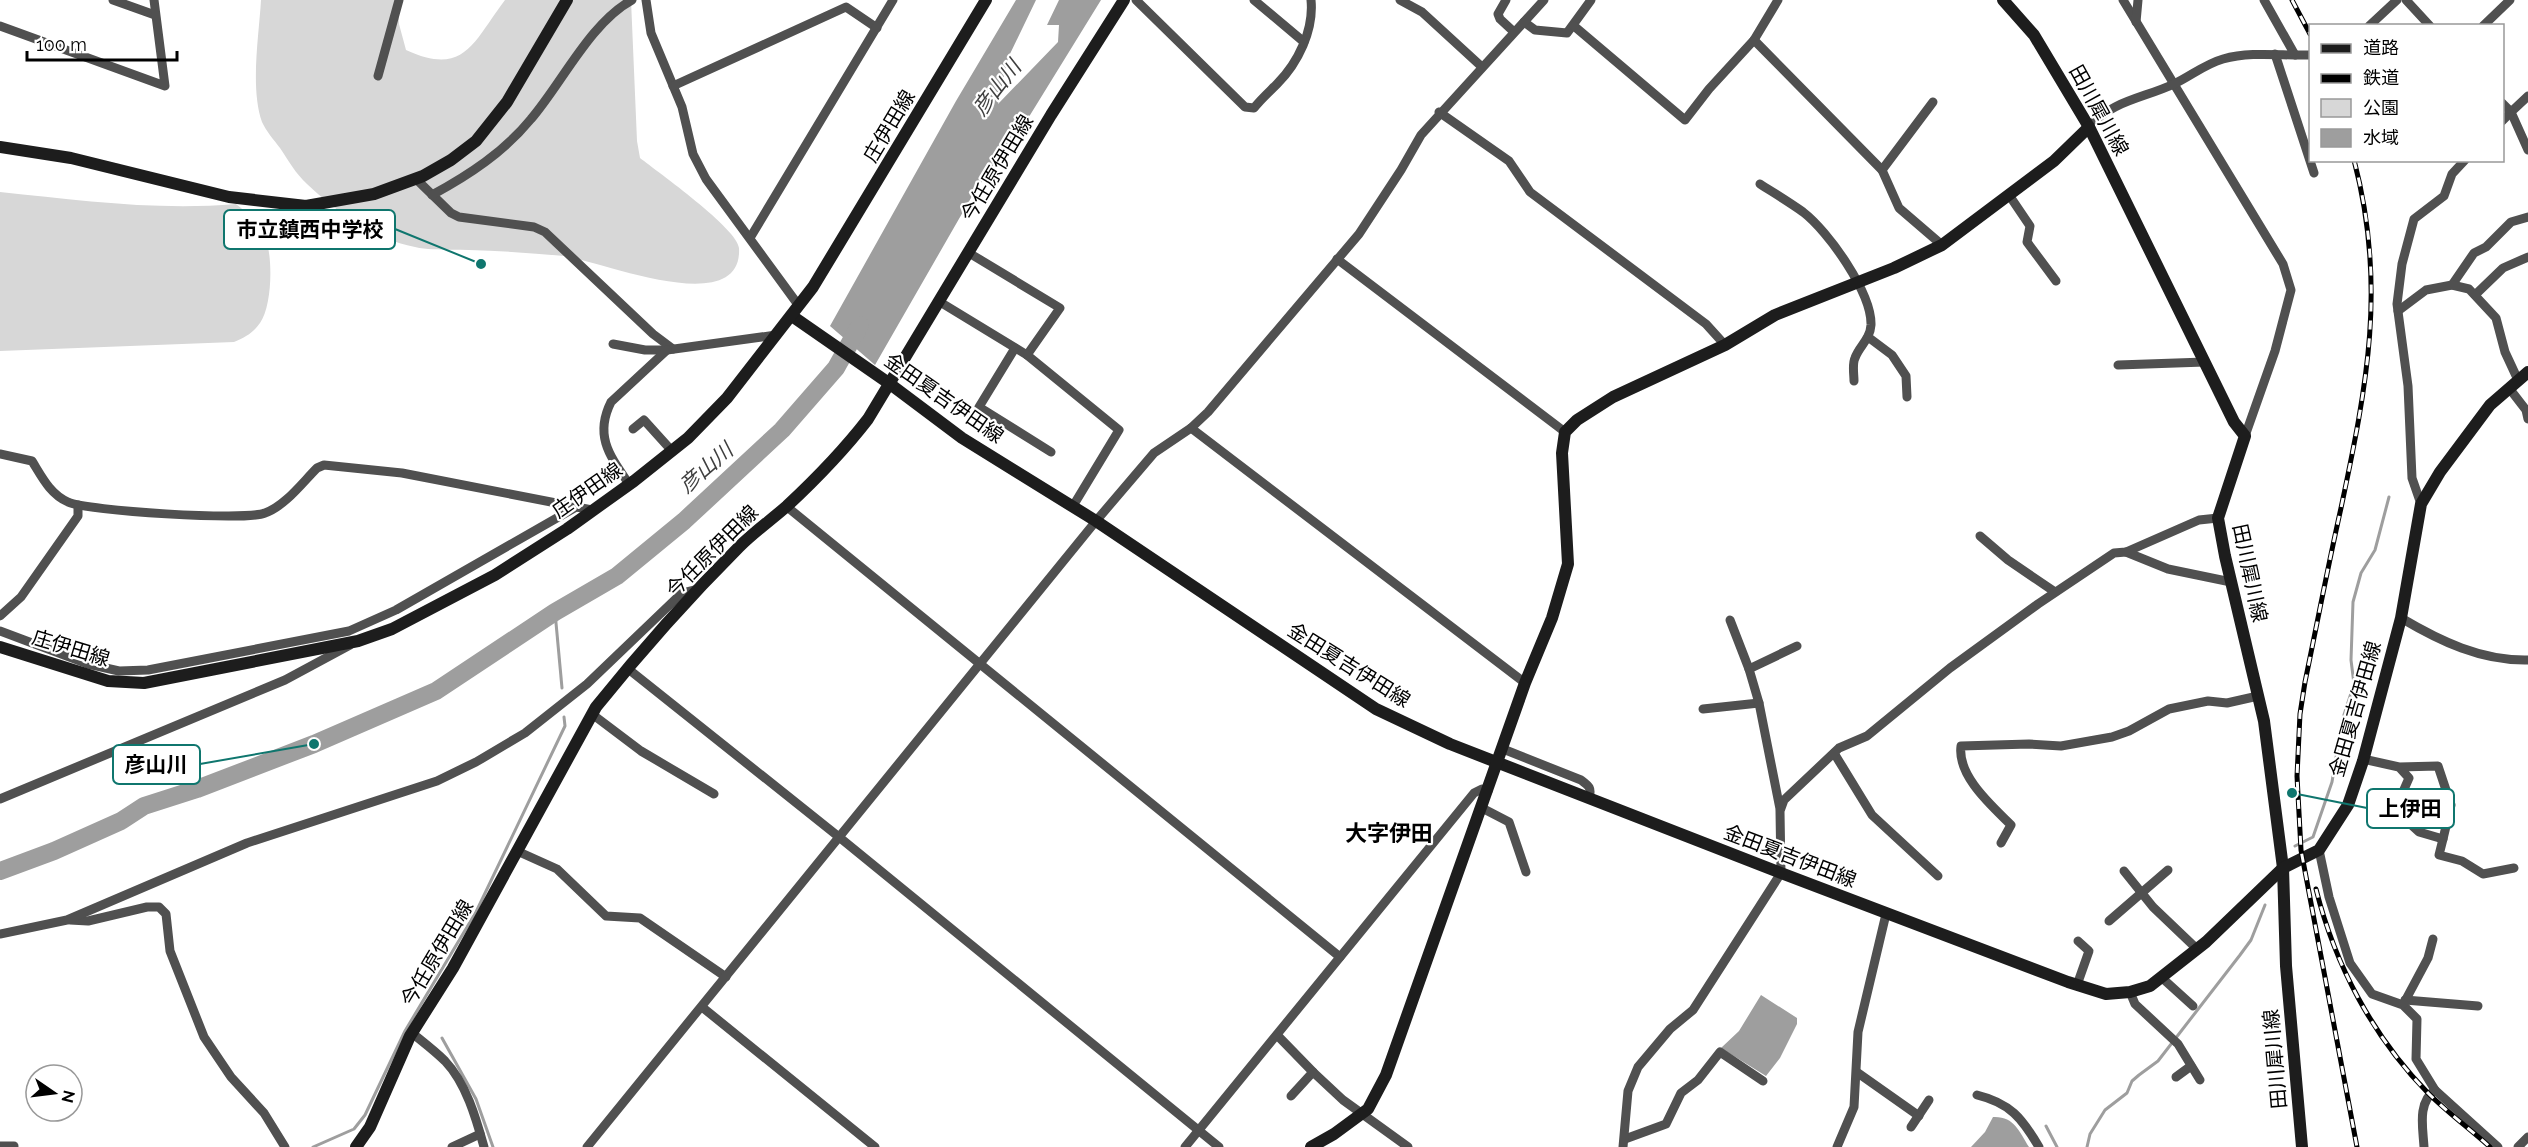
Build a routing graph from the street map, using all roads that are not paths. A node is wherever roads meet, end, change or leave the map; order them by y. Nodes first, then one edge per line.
1 (114, 0) edge
2 (154, 0) edge
3 (399, 0) edge
4 (567, 0) edge
5 (632, 0) edge
6 (646, 0) edge
7 (893, 0) edge
8 (986, 0) edge
9 (1124, 0) edge
10 (1136, 0) edge
11 (1254, 0) edge
12 (1311, 0) edge
13 (1400, 0) edge
14 (1506, 0) edge
15 (1545, 0) edge
16 (1591, 0) edge
17 (1778, 0) edge
18 (2003, 0) edge
19 (2123, 0) edge
20 (2138, 0) edge
21 (2264, 0) edge
22 (2397, 0) edge
23 (2406, 0) edge
24 (2510, 0) edge
25 (155, 15) junction
26 (1524, 22) junction
27 (2136, 22) junction
28 (2371, 24) edge
29 (2428, 24) edge
30 (2485, 24) edge
31 (0, 26) edge
32 (1574, 26) junction
33 (877, 28) junction
34 (1514, 32) junction
35 (1754, 40) junction
36 (1304, 42) junction
37 (2275, 54) junction
38 (2295, 55) junction
39 (2309, 56) edge
40 (1482, 67) junction
41 (378, 76) dead end
42 (2175, 84) junction
43 (673, 86) junction
44 (2528, 96) edge
45 (1933, 102) dead end
46 (2504, 106) edge
47 (1439, 112) junction
48 (2511, 112) junction
49 (2504, 119) edge
50 (2089, 127) junction
51 (0, 147) edge
52 (2528, 150) edge
53 (2309, 158) edge
54 (2310, 162) edge
55 (2463, 162) edge
56 (1882, 170) junction
57 (2314, 173) dead end
58 (416, 179) junction
59 (1760, 184) dead end
60 (432, 195) junction
61 (2009, 195) junction
62 (2528, 217) edge
63 (750, 238) junction
64 (1942, 245) junction
65 (969, 253) junction
66 (2528, 257) edge
67 (1337, 259) junction
68 (2056, 281) dead end
69 (1858, 283) junction
70 (2452, 285) junction
71 (2475, 294) junction
72 (940, 302) junction
73 (2398, 311) junction
74 (797, 314) junction
75 (776, 335) junction
76 (1868, 337) junction
77 (614, 344) dead end
78 (1725, 345) junction
79 (1015, 348) junction
80 (670, 349) junction
81 (1027, 355) junction
82 (2205, 362) junction
83 (2118, 365) dead end
84 (2528, 372) edge
85 (1854, 381) dead end
86 (890, 384) junction
87 (2513, 384) junction
88 (1907, 397) dead end
89 (2528, 419) edge
90 (1191, 428) junction
91 (633, 429) dead end
92 (1565, 432) junction
93 (2245, 436) junction
94 (672, 451) junction
95 (1051, 452) dead end
96 (0, 454) edge
97 (629, 484) junction
98 (2421, 504) junction
99 (78, 505) junction
100 (786, 506) junction
101 (1073, 506) junction
102 (576, 507) junction
103 (592, 510) junction
104 (2218, 518) junction
105 (1096, 521) junction
106 (1980, 536) dead end
107 (2126, 552) junction
108 (2231, 582) junction
109 (698, 589) junction
110 (2055, 592) junction
111 (0, 616) edge
112 (2401, 618) junction
113 (1730, 620) dead end
114 (0, 631) edge
115 (358, 641) junction
116 (1797, 646) dead end
117 (0, 647) edge
118 (2528, 660) edge
119 (979, 665) junction
120 (627, 669) junction
121 (1749, 669) junction
122 (1525, 683) junction
123 (2258, 696) junction
124 (1759, 703) junction
125 (1703, 709) dead end
126 (592, 714) junction
127 (1503, 749) junction
128 (1834, 753) junction
129 (2363, 759) junction
130 (1498, 763) junction
131 (2399, 767) junction
132 (1488, 791) junction
133 (714, 794) dead end
134 (1589, 798) junction
135 (0, 799) edge
136 (1482, 808) junction
137 (1780, 811) junction
138 (839, 837) junction
139 (2443, 839) junction
140 (2001, 843) dead end
141 (2319, 850) junction
142 (517, 851) junction
143 (2283, 868) junction
144 (2514, 868) dead end
145 (2168, 870) dead end
146 (2124, 871) dead end
147 (1527, 872) dead end
148 (1781, 873) junction
149 (1938, 876) dead end
150 (2140, 891) junction
151 (1886, 914) junction
152 (67, 920) junction
153 (2109, 921) dead end
154 (0, 934) edge
155 (2433, 939) dead end
156 (2078, 941) dead end
157 (2197, 949) junction
158 (1340, 957) junction
159 (726, 977) junction
160 (2161, 977) junction
161 (2077, 985) junction
162 (2130, 992) junction
163 (2404, 1002) junction
164 (702, 1006) junction
165 (2193, 1006) dead end
166 (2478, 1006) dead end
167 (412, 1033) junction
168 (1277, 1035) junction
169 (2191, 1066) junction
170 (1313, 1072) junction
171 (1858, 1073) junction
172 (2176, 1077) dead end
173 (2200, 1080) dead end
174 (1762, 1081) dead end
175 (2435, 1090) junction
176 (1977, 1095) dead end
177 (1291, 1096) dead end
178 (1929, 1100) dead end
179 (1361, 1114) junction
180 (1919, 1116) junction
181 (1911, 1127) dead end
182 (1199, 1130) junction
183 (480, 1134) junction
184 (2528, 1137) edge
185 (1624, 1143) edge
186 (0, 1146) edge
187 (14, 1146) edge
188 (285, 1147) edge
189 (356, 1147) edge
190 (452, 1147) edge
191 (484, 1147) edge
192 (587, 1147) edge
193 (875, 1147) edge
194 (1185, 1147) edge
195 (1219, 1147) edge
196 (1311, 1147) edge
197 (1408, 1147) edge
198 (1837, 1147) edge
199 (2039, 1147) edge
200 (2302, 1147) edge
201 (2424, 1147) edge
202 (2498, 1147) edge
203 (2518, 1147) edge

1 - 25 street
2 - 25 street
3 - 41 street
4 - 58 main road
5 - 60 street
6 - 43 street
7 - 33 street
8 - 74 main road, 庄伊田線
9 - 65 main road, 今任原伊田線
10 - 36 street
11 - 36 street
12 - 36 street
13 - 40 street
14 - 34 street
15 - 26 street
16 - 32 street
17 - 35 street
18 - 50 main road, 田川犀川線
19 - 27 street
20 - 27 street
21 - 38 street
22 - 28 street
23 - 29 street
24 - 30 street
25 - 31 street
26 - 32 street
26 - 34 street
27 - 42 street
32 - 35 street
33 - 43 street
33 - 63 street
34 - 40 street
35 - 56 street
37 - 38 street
37 - 42 street
37 - 53 street
38 - 39 street
40 - 47 street
42 - 50 street
42 - 93 street
43 - 63 street
44 - 48 street
45 - 56 street
46 - 48 street
47 - 67 street
47 - 78 street
48 - 49 street
48 - 52 street
50 - 61 main road
50 - 82 main road, 田川犀川線
51 - 58 main road
54 - 57 street
55 - 73 street
56 - 64 street
58 - 60 street
59 - 69 street
60 - 80 street
61 - 64 main road
61 - 68 street
62 - 70 street
63 - 74 street
64 - 69 main road
65 - 72 main road, 今任原伊田線
65 - 81 street
66 - 71 street
67 - 90 street
67 - 92 street
69 - 76 street
69 - 78 main road
70 - 71 street
70 - 73 street
71 - 87 street
72 - 79 street
72 - 86 main road, 今任原伊田線
73 - 98 street
74 - 75 main road, 庄伊田線
74 - 86 main road, 金田夏吉伊田線
75 - 80 street
75 - 94 main road, 庄伊田線
76 - 85 street
76 - 88 street
77 - 80 street
78 - 92 main road
79 - 81 street
79 - 95 street
80 - 97 street
81 - 101 street
82 - 83 street
82 - 93 main road, 田川犀川線
84 - 87 main road, 金田夏吉伊田線
86 - 100 main road, 今任原伊田線
86 - 101 main road, 金田夏吉伊田線
87 - 89 street
87 - 98 main road, 金田夏吉伊田線
90 - 105 street
90 - 122 street
91 - 94 street
92 - 122 main road
93 - 104 main road, 田川犀川線
94 - 97 main road, 庄伊田線
96 - 99 street
97 - 103 main road, 庄伊田線
98 - 112 main road, 金田夏吉伊田線
99 - 102 street
99 - 111 street
100 - 109 main road, 今任原伊田線
100 - 119 street
101 - 105 main road, 金田夏吉伊田線
102 - 103 street
102 - 114 street
103 - 115 main road, 庄伊田線
104 - 107 street
104 - 108 main road, 田川犀川線
105 - 119 street
105 - 130 main road, 金田夏吉伊田線
106 - 110 street
107 - 108 street
107 - 110 street
108 - 123 main road, 田川犀川線
109 - 120 main road, 今任原伊田線
109 - 152 street
110 - 128 street
112 - 118 street
112 - 129 main road, 金田夏吉伊田線
113 - 121 street
115 - 117 main road, 庄伊田線
115 - 135 street
116 - 121 street
119 - 138 street
119 - 158 street
120 - 126 main road, 今任原伊田線
120 - 138 street
121 - 124 street
122 - 127 main road
123 - 140 street
123 - 143 main road, 田川犀川線
124 - 125 street
124 - 137 street
126 - 133 street
126 - 142 main road, 今任原伊田線
127 - 130 main road
127 - 134 street
128 - 137 street
128 - 149 street
129 - 131 street
129 - 141 main road, 金田夏吉伊田線
130 - 132 main road
130 - 134 main road, 金田夏吉伊田線
131 - 139 street
131 - 139 street
132 - 136 main road
132 - 158 street
134 - 148 main road, 金田夏吉伊田線
136 - 147 street
136 - 179 main road
137 - 148 street
138 - 159 street
138 - 182 street
139 - 144 street
141 - 143 main road, 金田夏吉伊田線
141 - 163 street
142 - 159 street
142 - 167 main road, 今任原伊田線
143 - 157 main road, 金田夏吉伊田線
143 - 200 main road, 田川犀川線
145 - 150 street
146 - 150 street
148 - 151 main road, 金田夏吉伊田線
148 - 185 street
150 - 153 street
150 - 157 street
151 - 161 main road, 金田夏吉伊田線
151 - 171 street
152 - 154 street
152 - 188 street
155 - 163 street
156 - 161 street
157 - 160 main road, 金田夏吉伊田線
158 - 168 street
159 - 164 street
160 - 162 main road, 金田夏吉伊田線
160 - 165 street
161 - 162 main road, 金田夏吉伊田線
162 - 169 street
163 - 166 street
163 - 175 street
164 - 192 street
164 - 193 street
167 - 183 street
167 - 189 main road, 今任原伊田線
168 - 170 street
168 - 182 street
169 - 172 street
169 - 173 street
170 - 177 street
170 - 179 street
171 - 180 street
171 - 198 street
174 - 185 street
175 - 201 street
175 - 202 street
176 - 199 street
178 - 180 street
179 - 196 main road
179 - 197 street
180 - 181 street
182 - 194 street
182 - 195 street
183 - 190 street
183 - 191 street
184 - 203 street
186 - 187 street

